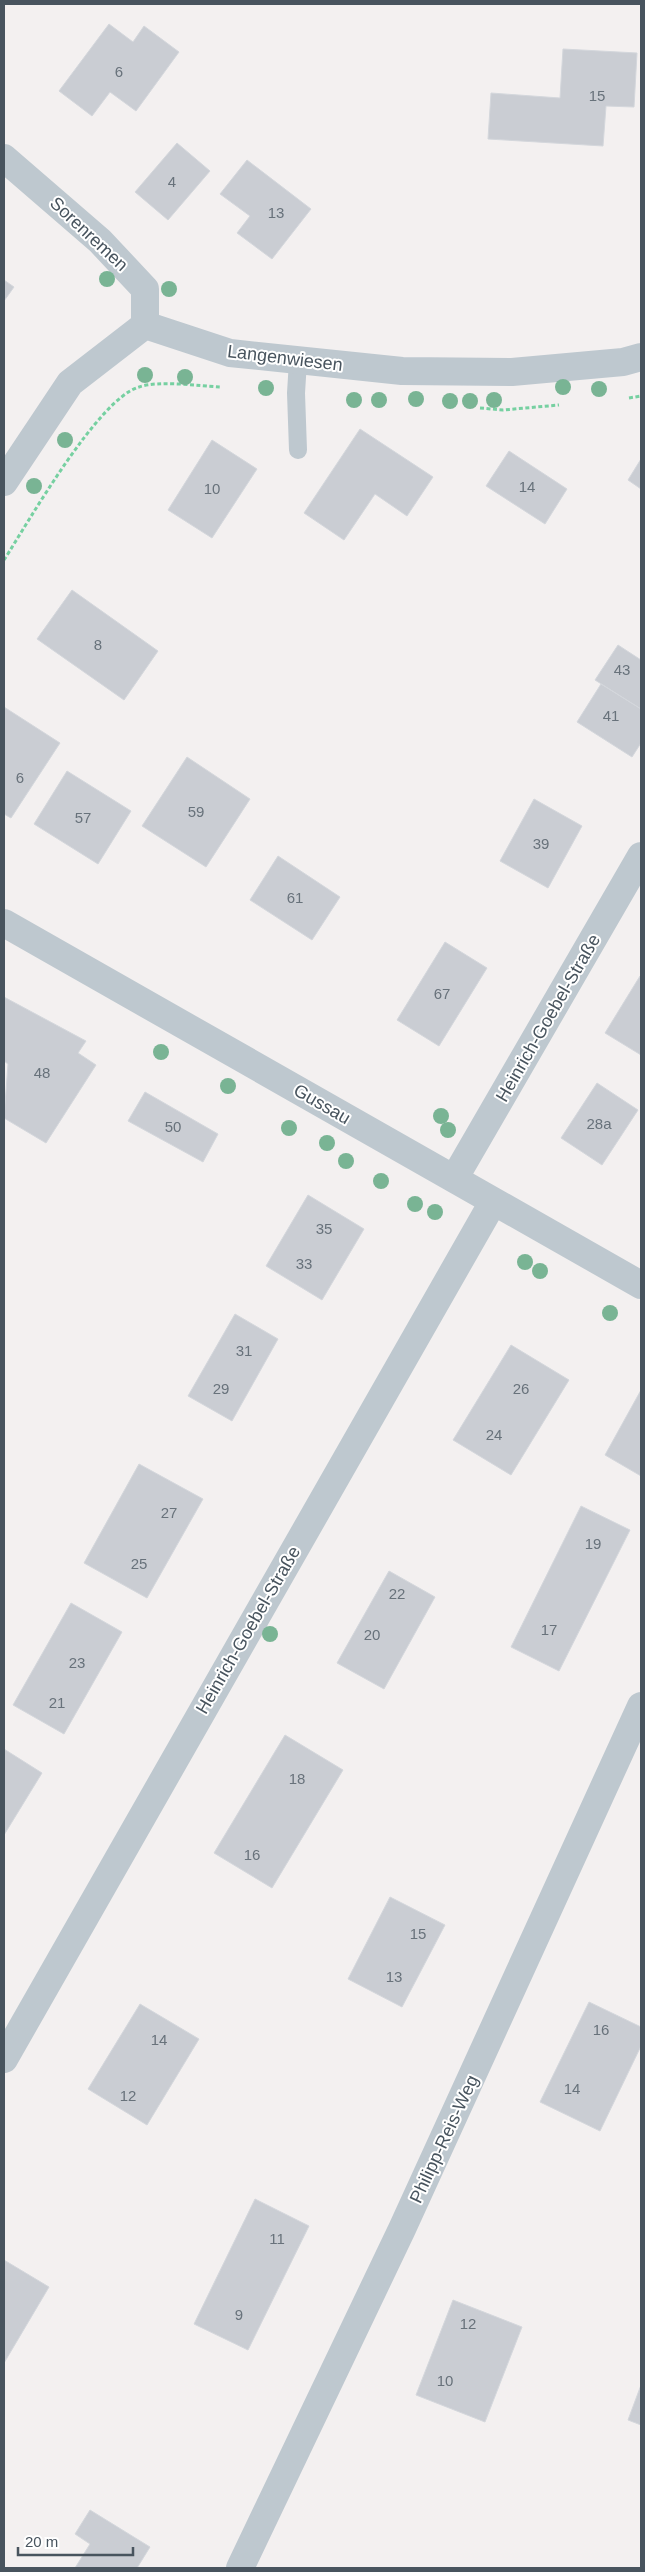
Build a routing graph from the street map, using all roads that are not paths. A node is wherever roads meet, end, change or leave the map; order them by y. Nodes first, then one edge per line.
1 (4, 158) edge
2 (145, 325) junction
3 (641, 357) edge
4 (298, 361) junction
5 (298, 450) dead end
6 (4, 482) edge
7 (641, 856) edge
8 (4, 923) edge
9 (454, 1180) junction
10 (493, 1202) junction
11 (641, 1286) edge
12 (641, 1706) edge
13 (4, 2059) edge
14 (240, 2568) edge

1 - 2 street, Sorenremen
2 - 4 street, Langenwiesen
2 - 6 street
3 - 4 street, Langenwiesen
4 - 5 lane
7 - 9 street, Heinrich-Goebel-Straße
8 - 9 street, Gussau
9 - 10 street, Gussau
10 - 11 street, Gussau
10 - 13 street, Heinrich-Goebel-Straße
12 - 14 street, Philipp-Reis-Weg

